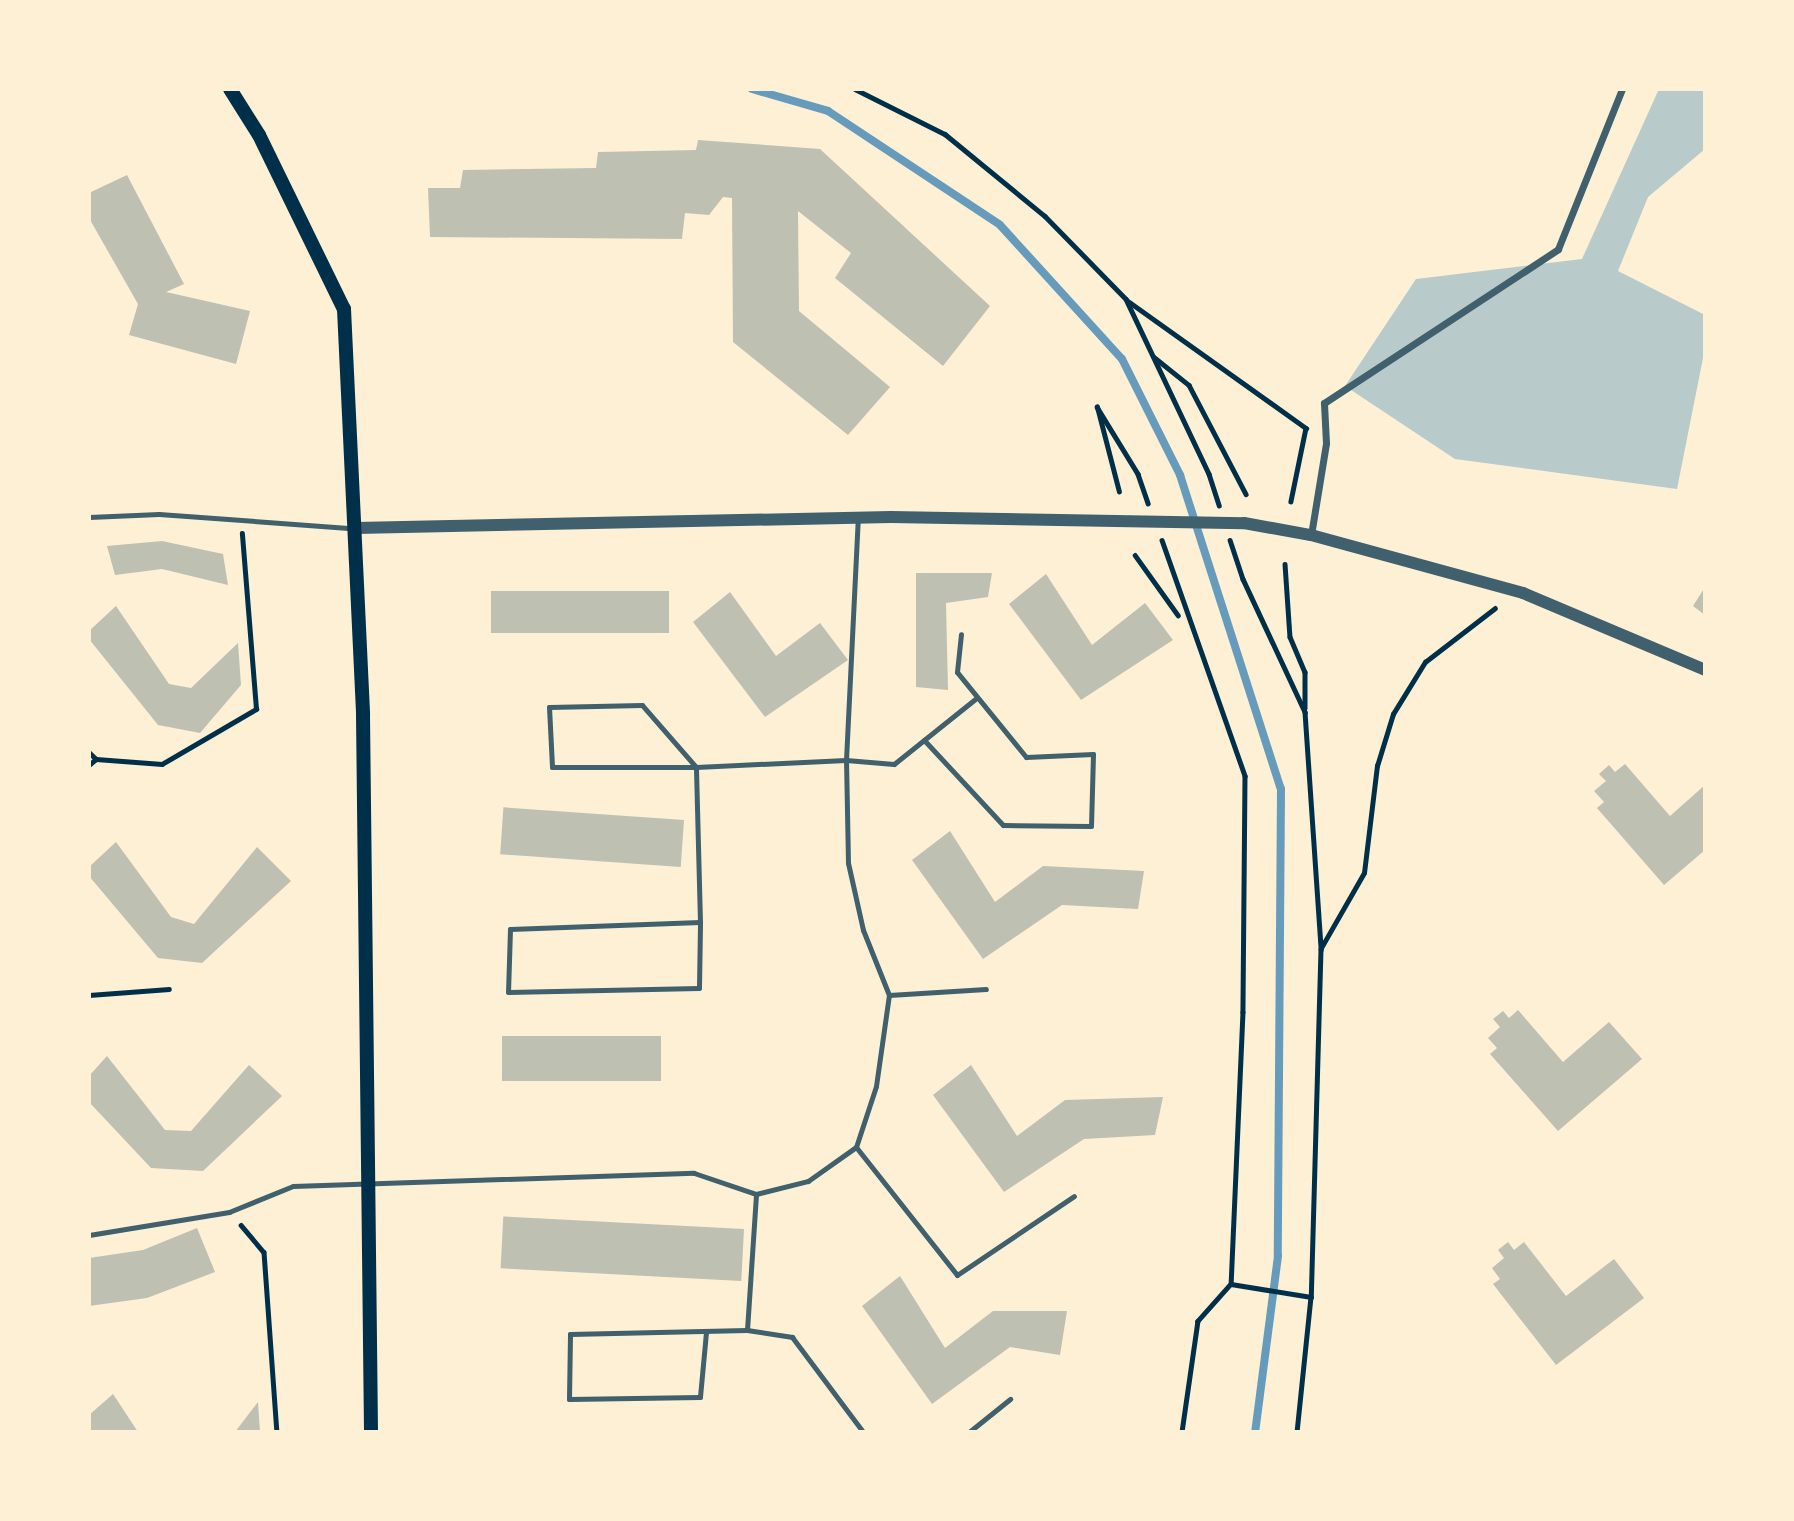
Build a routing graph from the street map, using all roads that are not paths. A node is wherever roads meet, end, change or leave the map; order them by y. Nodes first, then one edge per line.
1 (230, 89) edge
2 (1622, 89) edge
3 (89, 517) edge
4 (858, 517) junction
5 (356, 528) junction
6 (1311, 535) junction
7 (961, 634) dead end
8 (1705, 670) edge
9 (975, 699) junction
10 (924, 740) junction
11 (846, 760) junction
12 (696, 767) junction
13 (700, 922) junction
14 (986, 989) dead end
15 (889, 995) junction
16 (856, 1147) junction
17 (366, 1186) junction
18 (756, 1194) junction
19 (1074, 1196) dead end
20 (89, 1235) edge
21 (747, 1330) junction
22 (706, 1332) junction
23 (1010, 1399) dead end
24 (371, 1432) edge
25 (863, 1432) edge
26 (969, 1432) edge

1 - 5 main road
2 - 6 street
3 - 5 lane
4 - 5 street
4 - 6 street
4 - 11 lane
5 - 17 main road
6 - 8 street
7 - 9 lane
9 - 10 lane
9 - 10 lane
10 - 11 lane
11 - 12 lane
11 - 15 lane
12 - 12 lane
12 - 13 lane
13 - 13 lane
14 - 15 lane
15 - 16 lane
16 - 18 lane
16 - 19 lane
17 - 18 lane
17 - 20 lane
17 - 24 main road
18 - 21 lane
21 - 22 lane
21 - 25 lane
22 - 22 lane
23 - 26 lane

